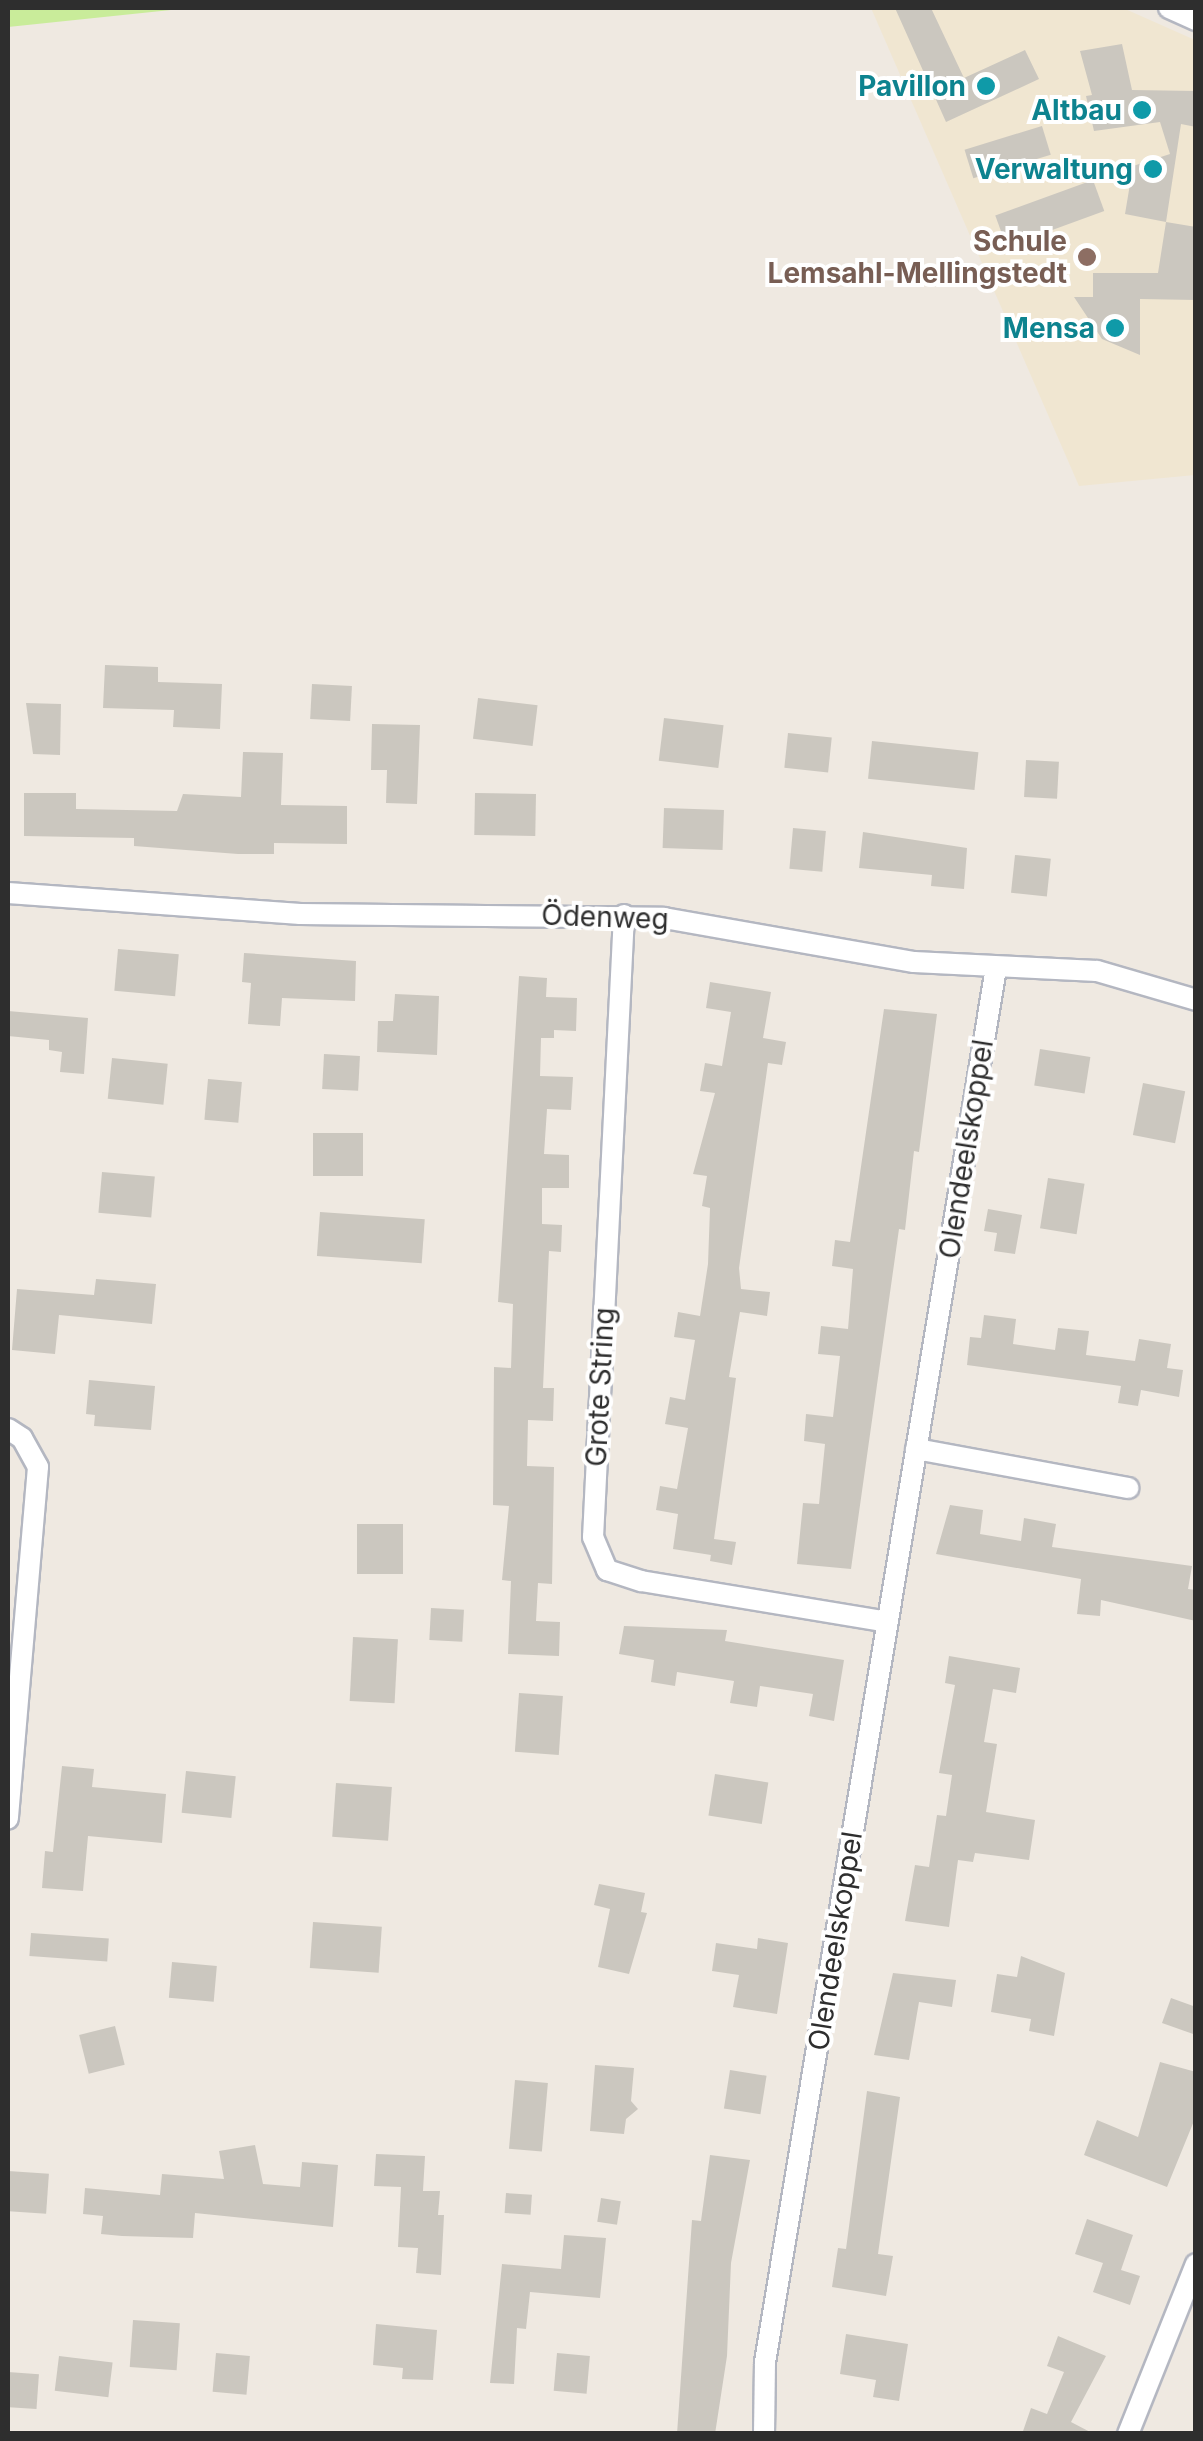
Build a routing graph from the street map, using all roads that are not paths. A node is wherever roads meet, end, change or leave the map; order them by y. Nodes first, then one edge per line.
1 (1169, 8) edge
2 (1196, 20) edge
3 (8, 893) edge
4 (624, 915) junction
5 (996, 968) junction
6 (1196, 1000) edge
7 (8, 1429) edge
8 (916, 1449) junction
9 (1128, 1488) dead end
10 (888, 1622) junction
11 (8, 1818) edge
12 (1196, 2264) edge
13 (764, 2434) edge
14 (1128, 2434) edge

1 - 2 street
3 - 4 street, Ödenweg
4 - 5 street, Ödenweg
4 - 10 street, Grote String
5 - 6 street, Ödenweg
5 - 8 street, Olendeelskoppel
7 - 11 street
8 - 9 street
8 - 10 street, Olendeelskoppel
10 - 13 street, Olendeelskoppel
12 - 14 street

